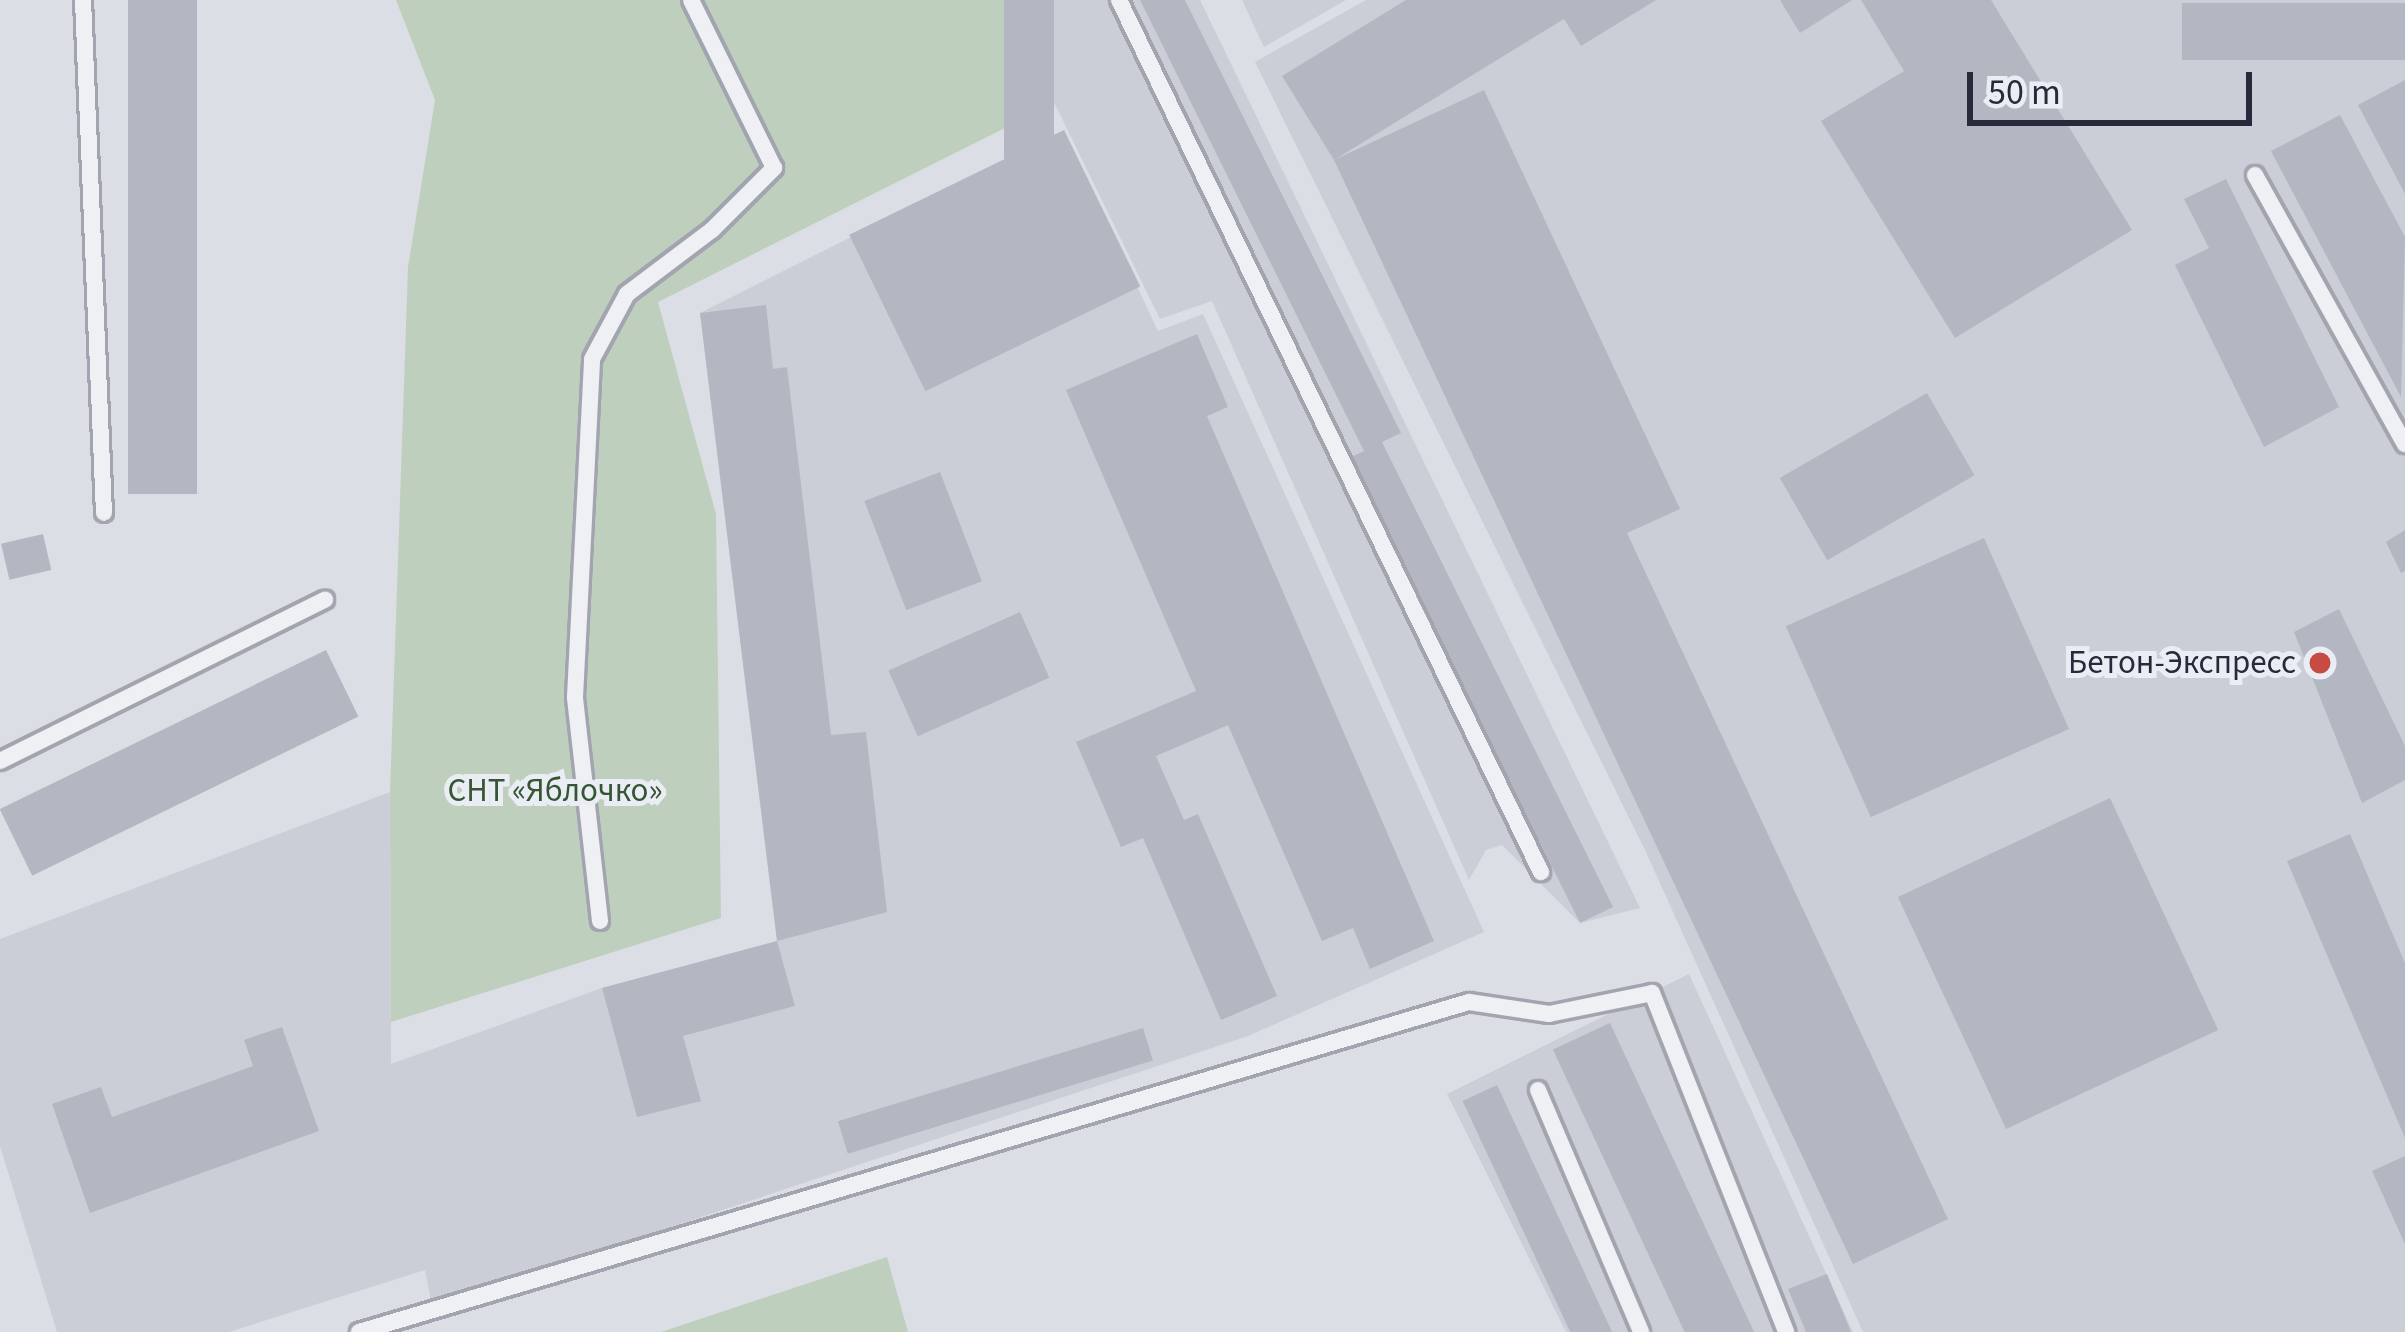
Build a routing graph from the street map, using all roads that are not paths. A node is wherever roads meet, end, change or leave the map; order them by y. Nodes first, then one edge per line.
1 (83, 0) edge
2 (691, 0) edge
3 (1119, 0) edge
4 (2255, 175) dead end
5 (2405, 444) edge
6 (104, 513) dead end
7 (325, 600) dead end
8 (0, 760) edge
9 (1541, 872) dead end
10 (600, 921) dead end
11 (1538, 1090) dead end
12 (358, 1332) edge
13 (1641, 1332) edge
14 (1786, 1332) edge

1 - 6 lane
2 - 10 lane
3 - 9 lane
4 - 5 lane
7 - 8 lane
11 - 13 lane
12 - 14 lane

